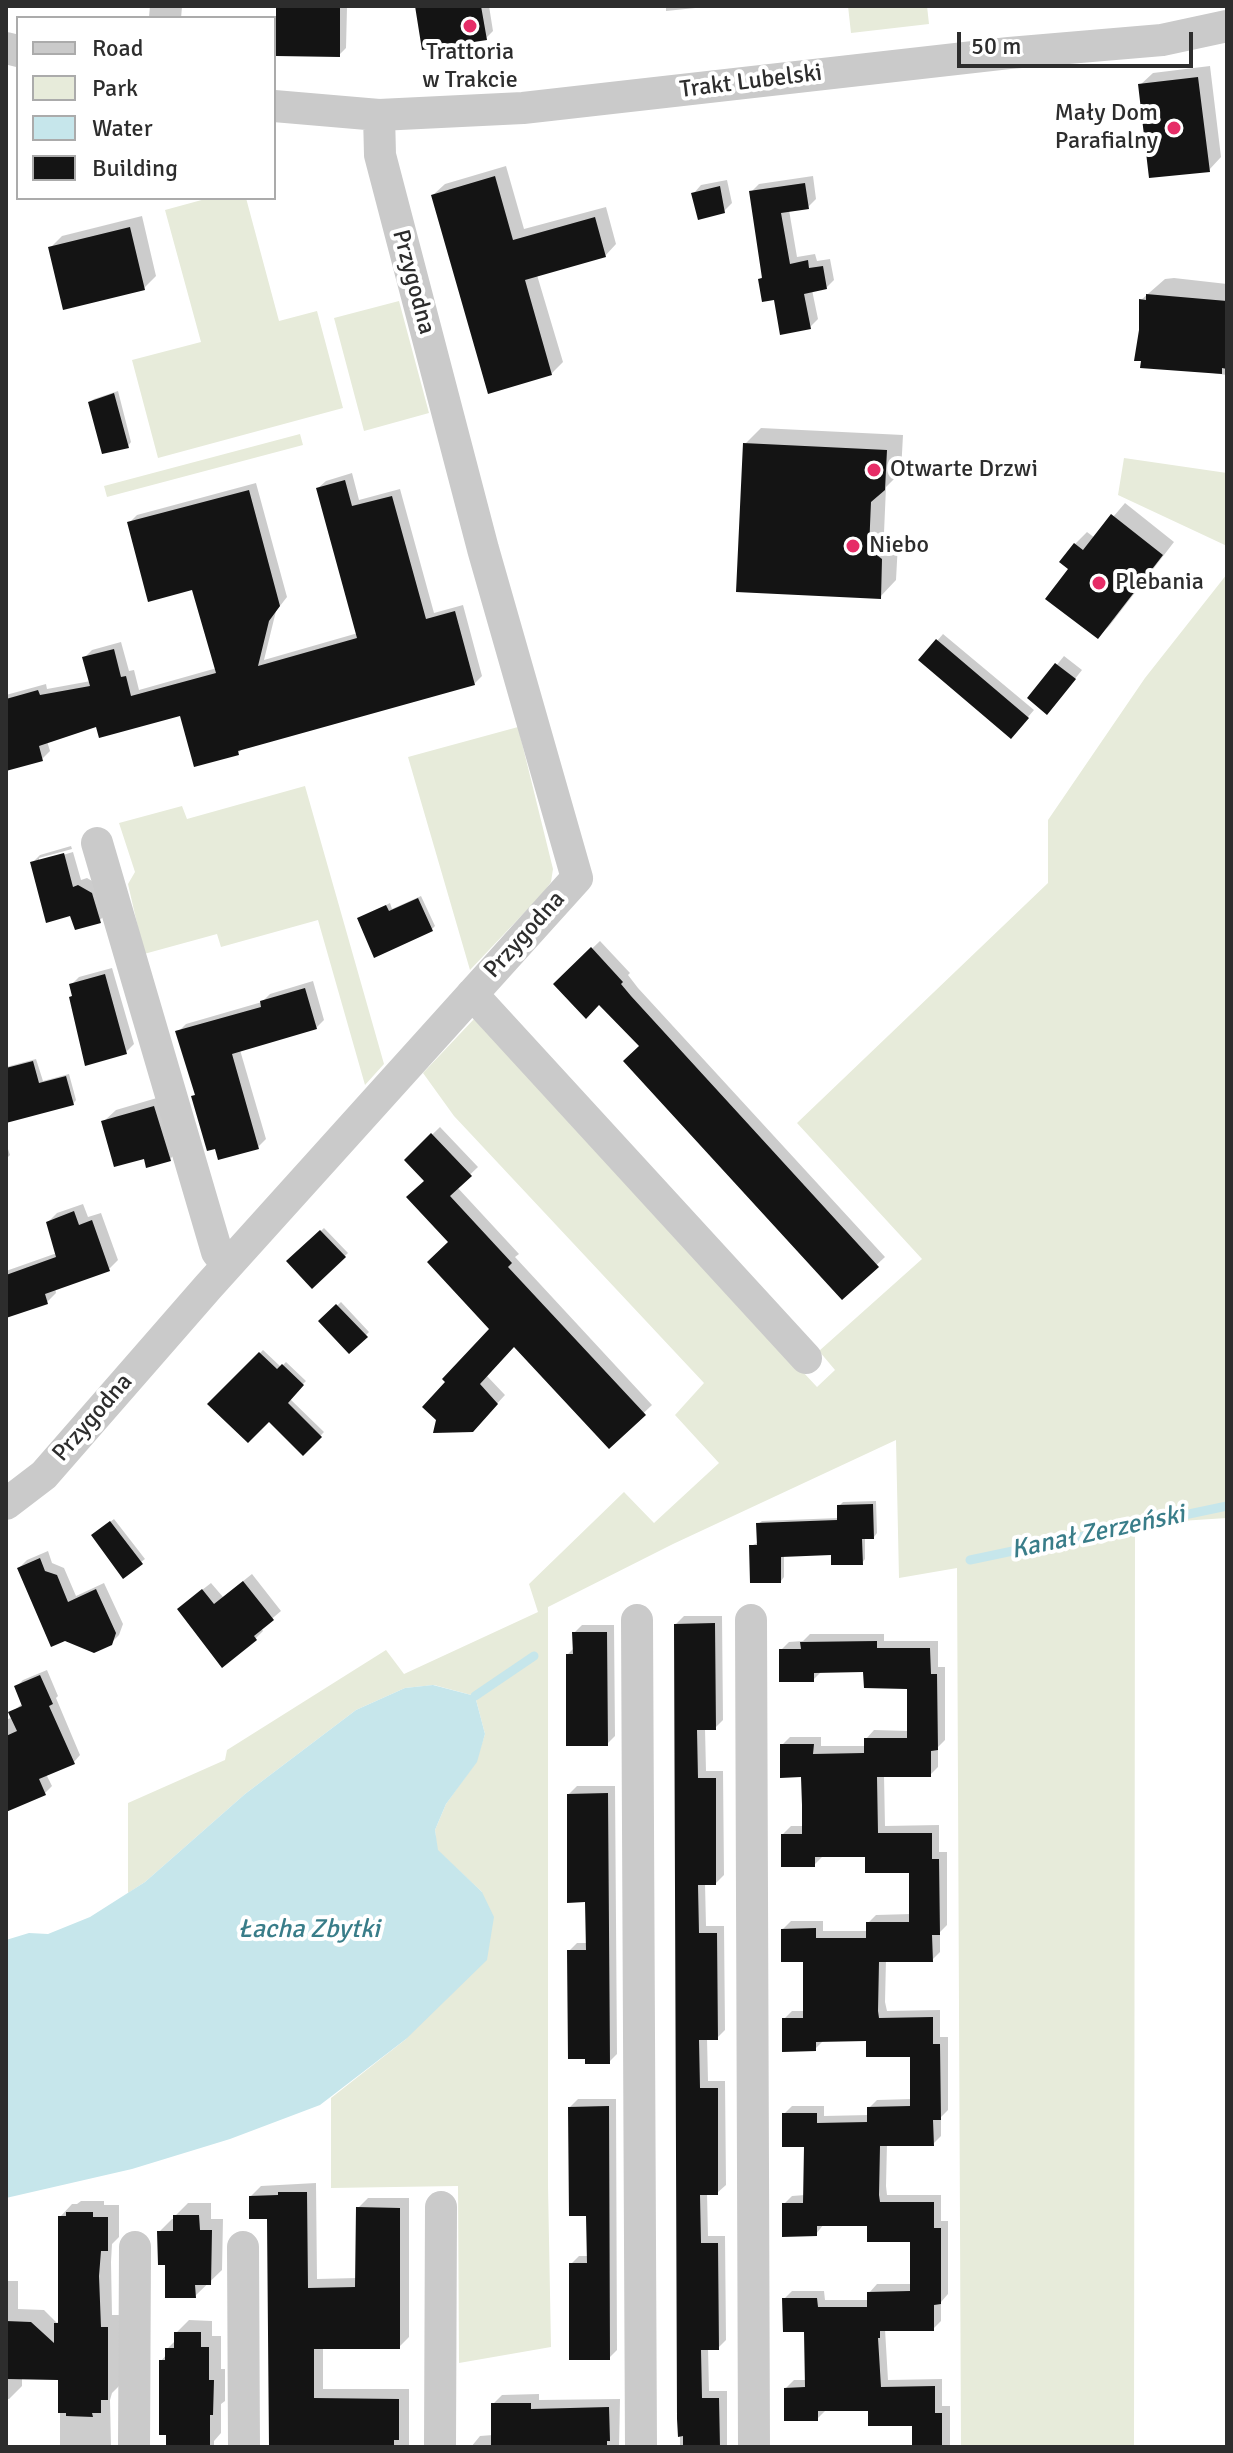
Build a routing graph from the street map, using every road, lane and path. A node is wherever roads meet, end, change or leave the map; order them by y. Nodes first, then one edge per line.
1 (1227, 26) edge
2 (276, 106) edge
3 (379, 115) junction
4 (97, 843) dead end
5 (472, 994) junction
6 (227, 1265) junction
7 (806, 1358) dead end
8 (6, 1504) edge
9 (637, 1620) dead end
10 (751, 1620) dead end
11 (441, 2207) dead end
12 (135, 2247) dead end
13 (243, 2247) dead end
14 (134, 2447) edge
15 (244, 2447) edge
16 (440, 2447) edge
17 (641, 2447) edge
18 (754, 2447) edge

1 - 3 street, Trakt Lubelski
2 - 3 street, Trakt Lubelski
3 - 5 street, Przygodna
4 - 6 street
5 - 6 street, Przygodna
5 - 7 street
6 - 8 street, Przygodna
9 - 17 street
10 - 18 street
11 - 16 street
12 - 14 street
13 - 15 street

